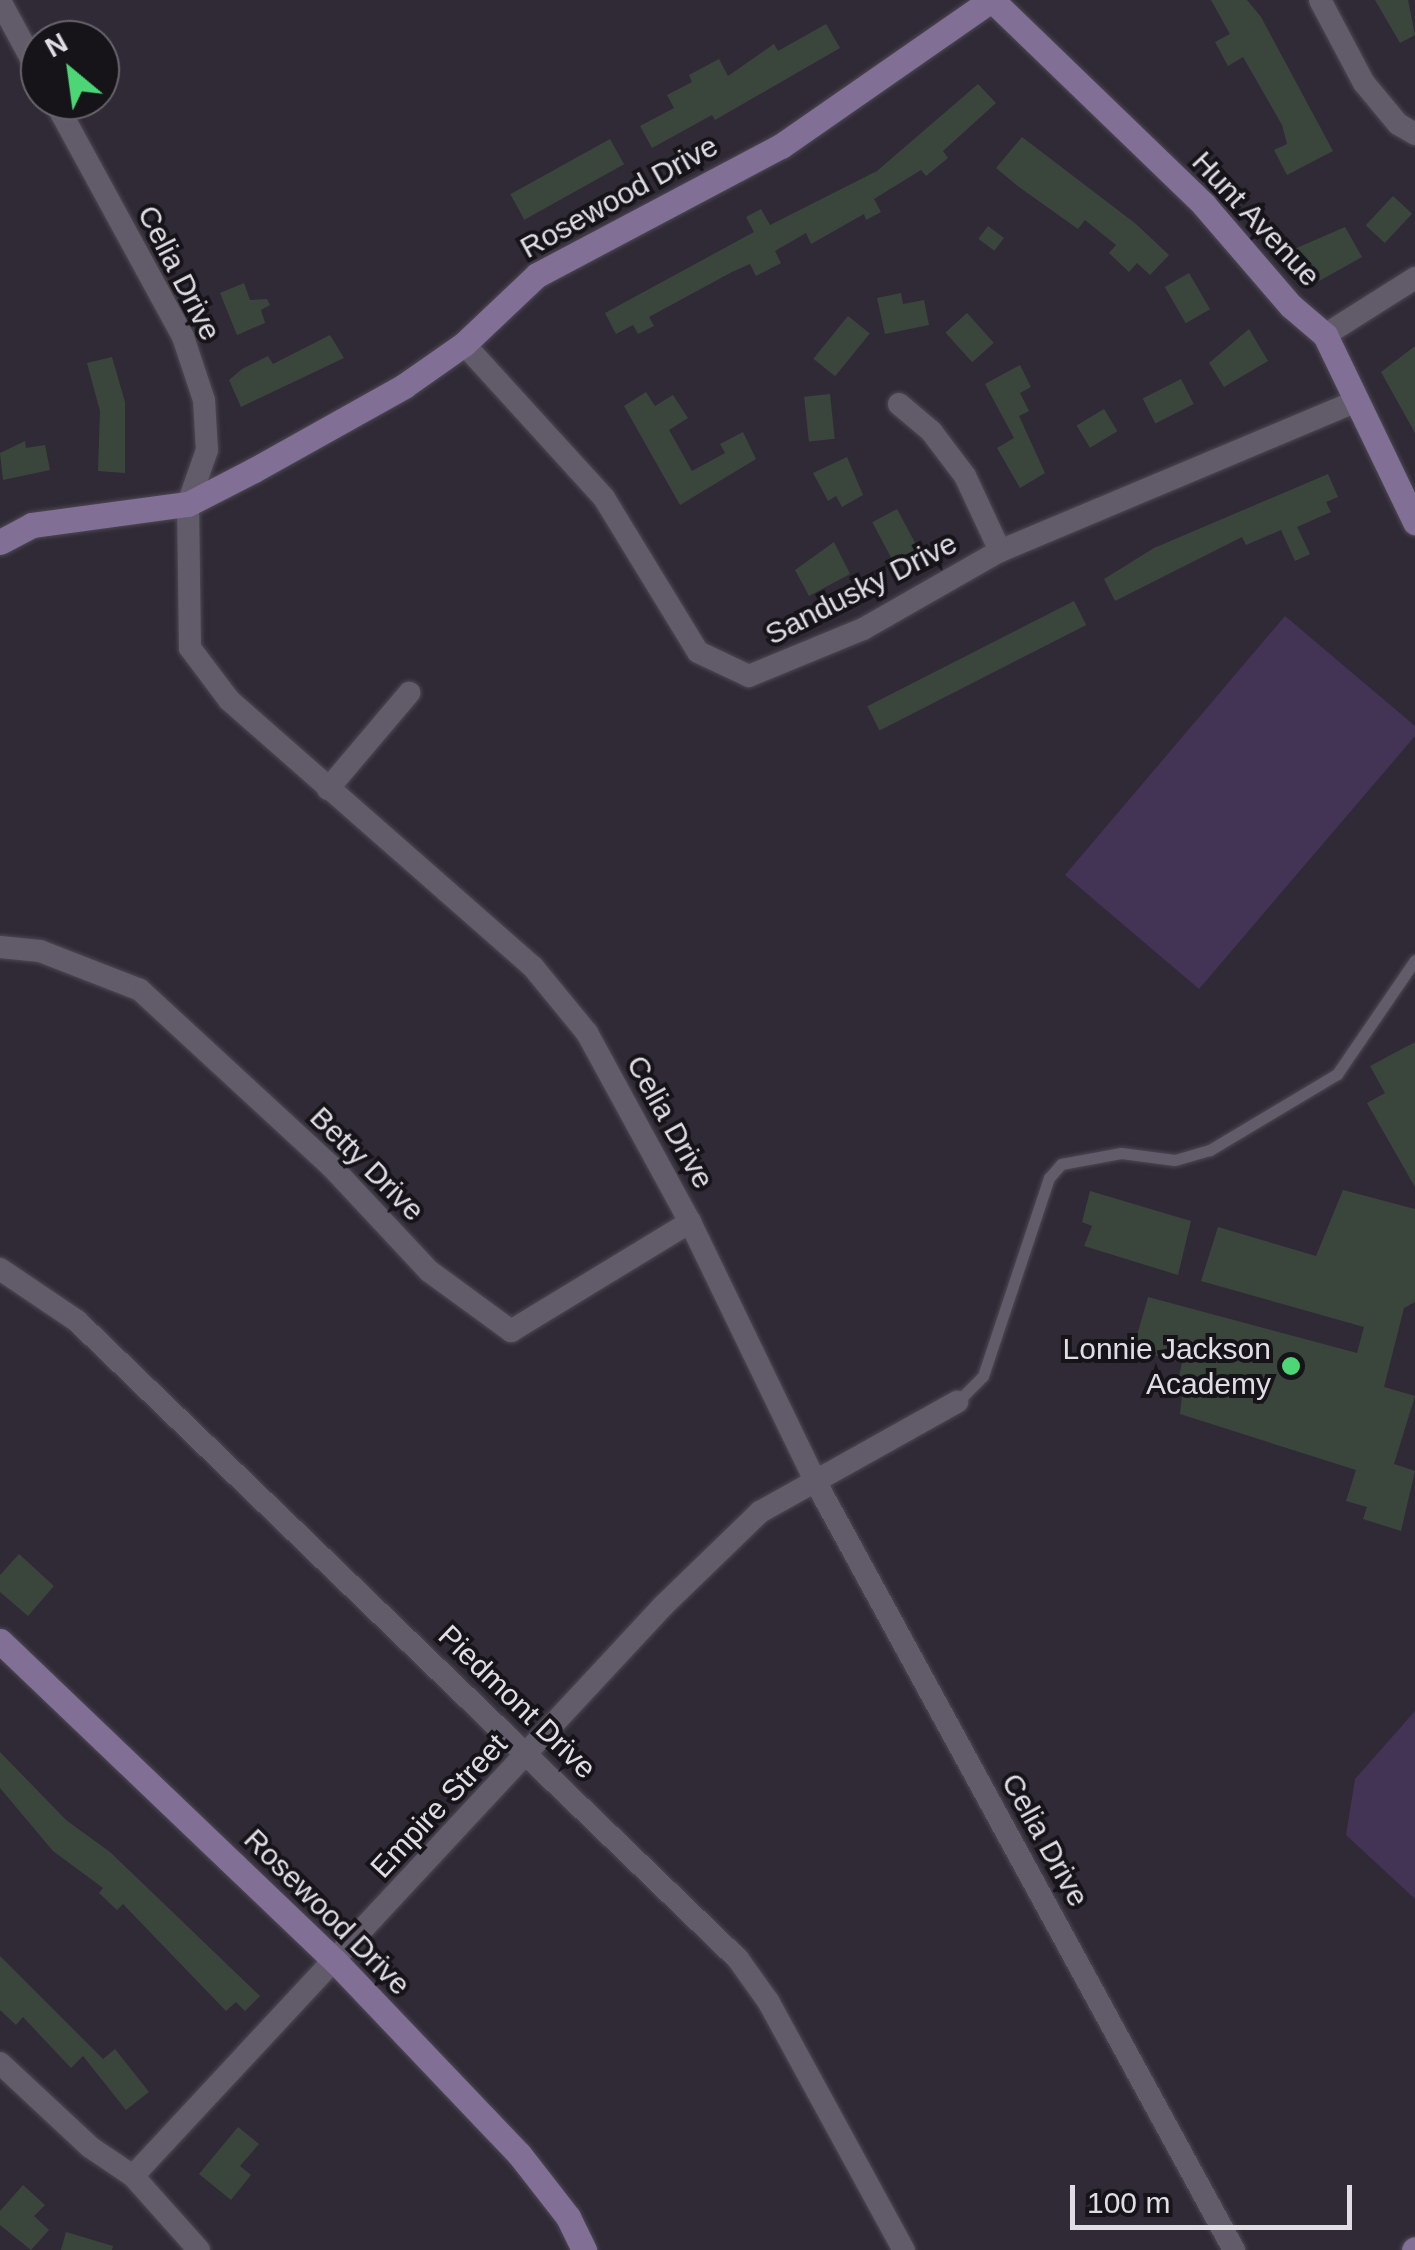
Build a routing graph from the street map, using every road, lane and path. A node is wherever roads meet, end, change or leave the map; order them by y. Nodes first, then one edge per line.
1 (992, 0) edge
2 (1320, 0) edge
3 (0, 2) edge
4 (20, 38) edge
5 (65, 120) edge
6 (1415, 134) edge
7 (1415, 278) edge
8 (1324, 335) junction
9 (464, 344) junction
10 (1354, 402) junction
11 (899, 404) dead end
12 (188, 504) junction
13 (1415, 522) edge
14 (0, 542) edge
15 (1000, 551) junction
16 (409, 692) dead end
17 (328, 789) junction
18 (0, 947) edge
19 (1415, 960) edge
20 (690, 1222) junction
21 (0, 1269) edge
22 (957, 1402) joint
23 (814, 1479) junction
24 (0, 1641) edge
25 (527, 1755) junction
26 (336, 1962) junction
27 (0, 2064) edge
28 (133, 2176) junction
29 (199, 2250) edge
30 (584, 2250) edge
31 (904, 2250) edge
32 (1234, 2250) edge

1 - 8 street, Hunt Avenue
1 - 9 street, Rosewood Drive
2 - 6 street
3 - 4 street
5 - 12 street, Celia Drive
7 - 8 street
8 - 10 street, Hunt Avenue
9 - 12 street, Rosewood Drive
9 - 15 street, Sandusky Drive
10 - 13 street, Hunt Avenue
10 - 15 street, Sandusky Drive
11 - 15 street
12 - 14 street, Rosewood Drive
12 - 17 street, Celia Drive
16 - 17 street
17 - 20 street, Celia Drive
18 - 20 street, Betty Drive
19 - 22 lane
20 - 23 street, Celia Drive
21 - 25 street, Piedmont Drive
22 - 23 street, Empire Street
23 - 25 street, Empire Street
23 - 32 street, Celia Drive
24 - 26 street, Rosewood Drive
25 - 26 street, Empire Street
25 - 31 street, Piedmont Drive
26 - 28 street, Empire Street
26 - 30 street, Rosewood Drive
27 - 28 street
28 - 29 street

